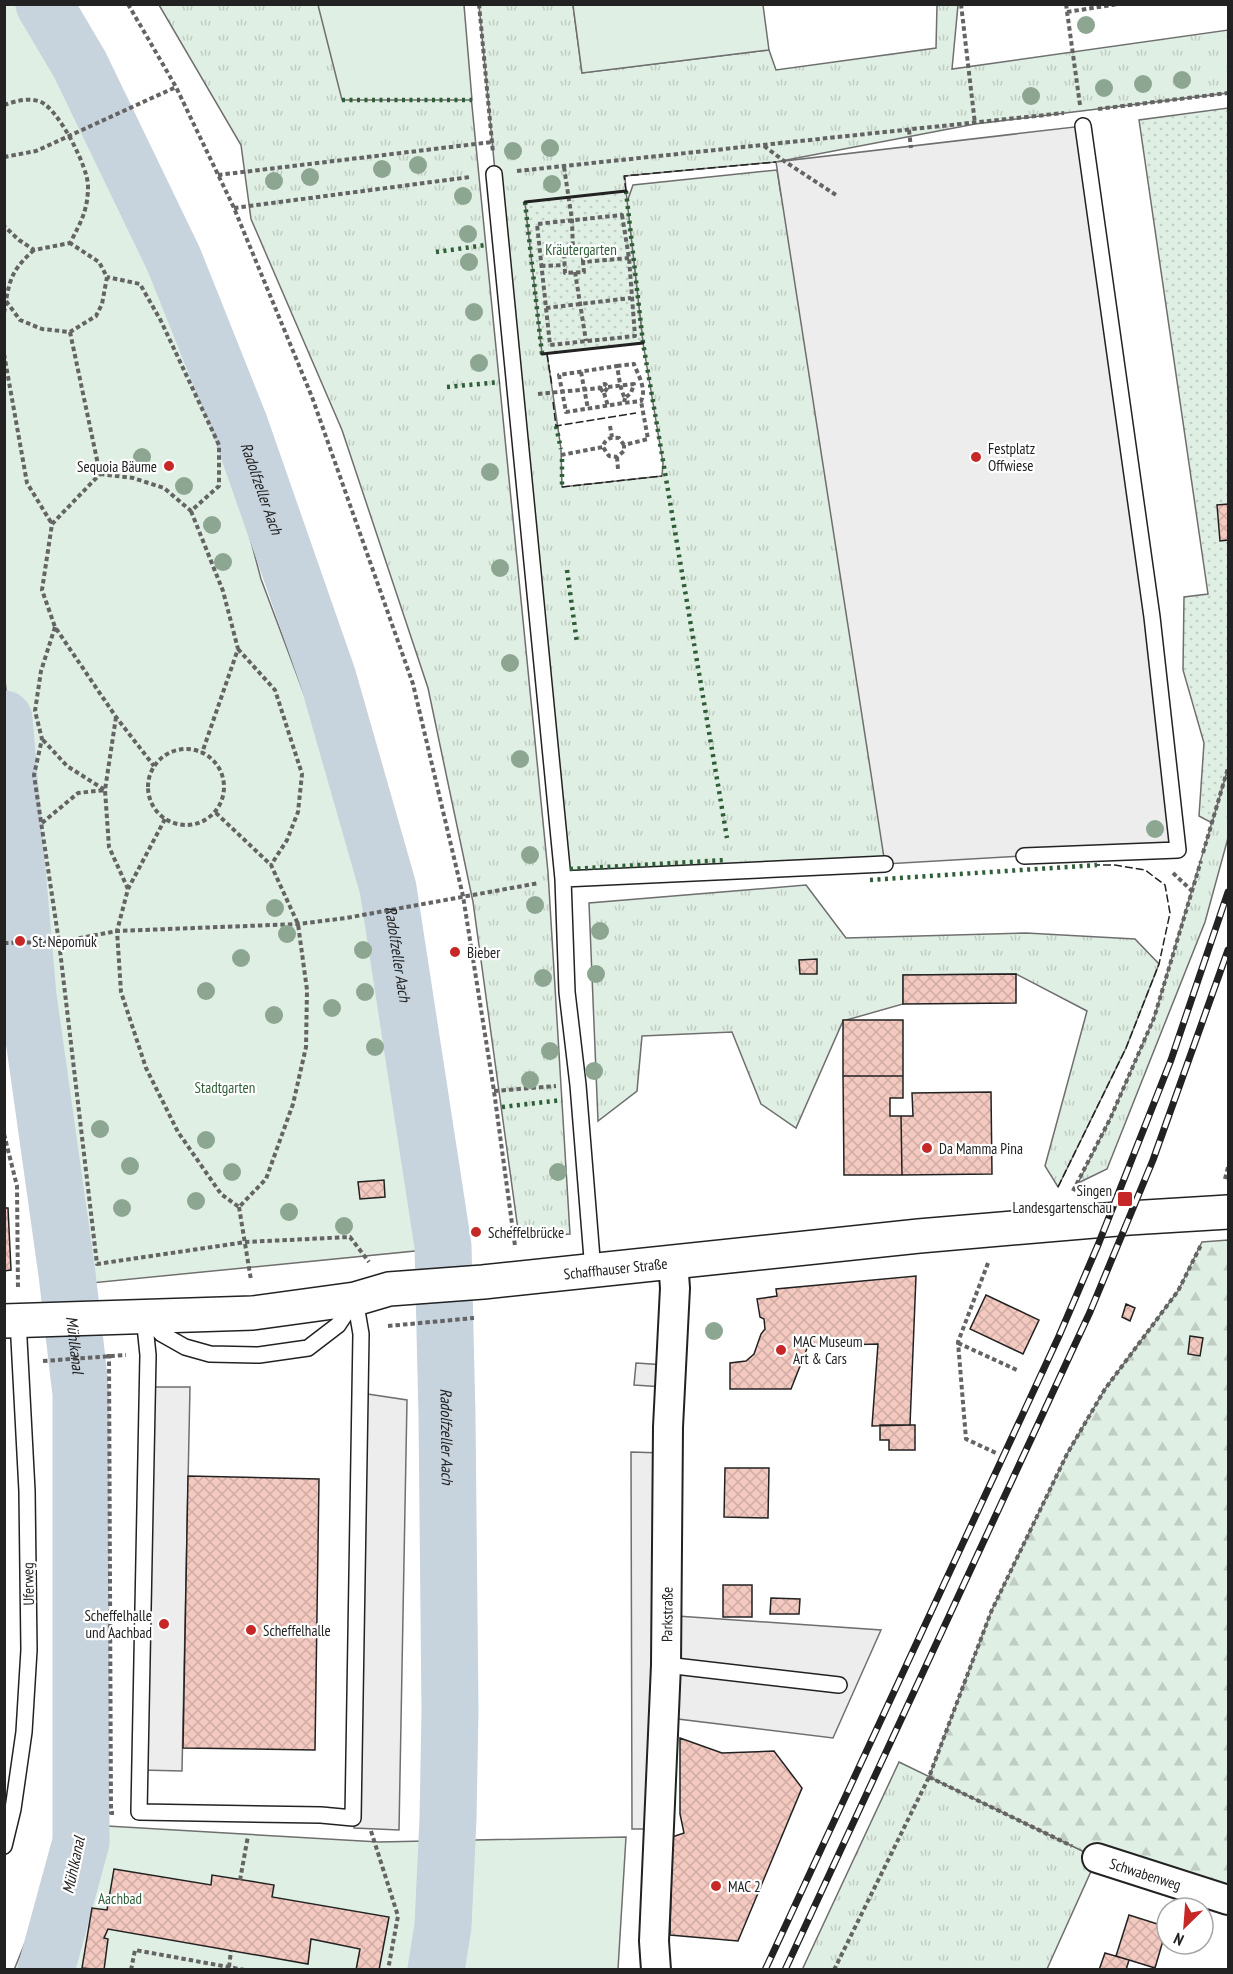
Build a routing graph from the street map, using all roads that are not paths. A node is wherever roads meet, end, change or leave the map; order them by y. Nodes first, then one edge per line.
1 (1082, 118) road end
2 (494, 174) road end
3 (1024, 856) dead end
4 (885, 864) dead end
5 (563, 879) junction
6 (1221, 1213) edge
7 (673, 1261) junction
8 (593, 1271) junction
9 (355, 1299) junction
10 (17, 1314) edge
11 (144, 1316) junction
12 (666, 1665) junction
13 (839, 1685) dead end
14 (4, 1846) edge
15 (1097, 1858) road end
16 (1228, 1900) edge
17 (656, 1970) edge

1 - 3 lane
2 - 5 lane
4 - 5 lane
5 - 8 lane
6 - 7 main road, Schaffhauser Straße
7 - 8 main road, Schaffhauser Straße
7 - 12 street, Parkstraße
8 - 9 main road, Schaffhauser Straße
9 - 11 main road, Schaffhauser Straße
9 - 11 lane
9 - 11 lane
10 - 11 main road, Schaffhauser Straße
10 - 14 lane, Uferweg
12 - 13 lane
12 - 17 street, Parkstraße
15 - 16 street, Schwabenweg

